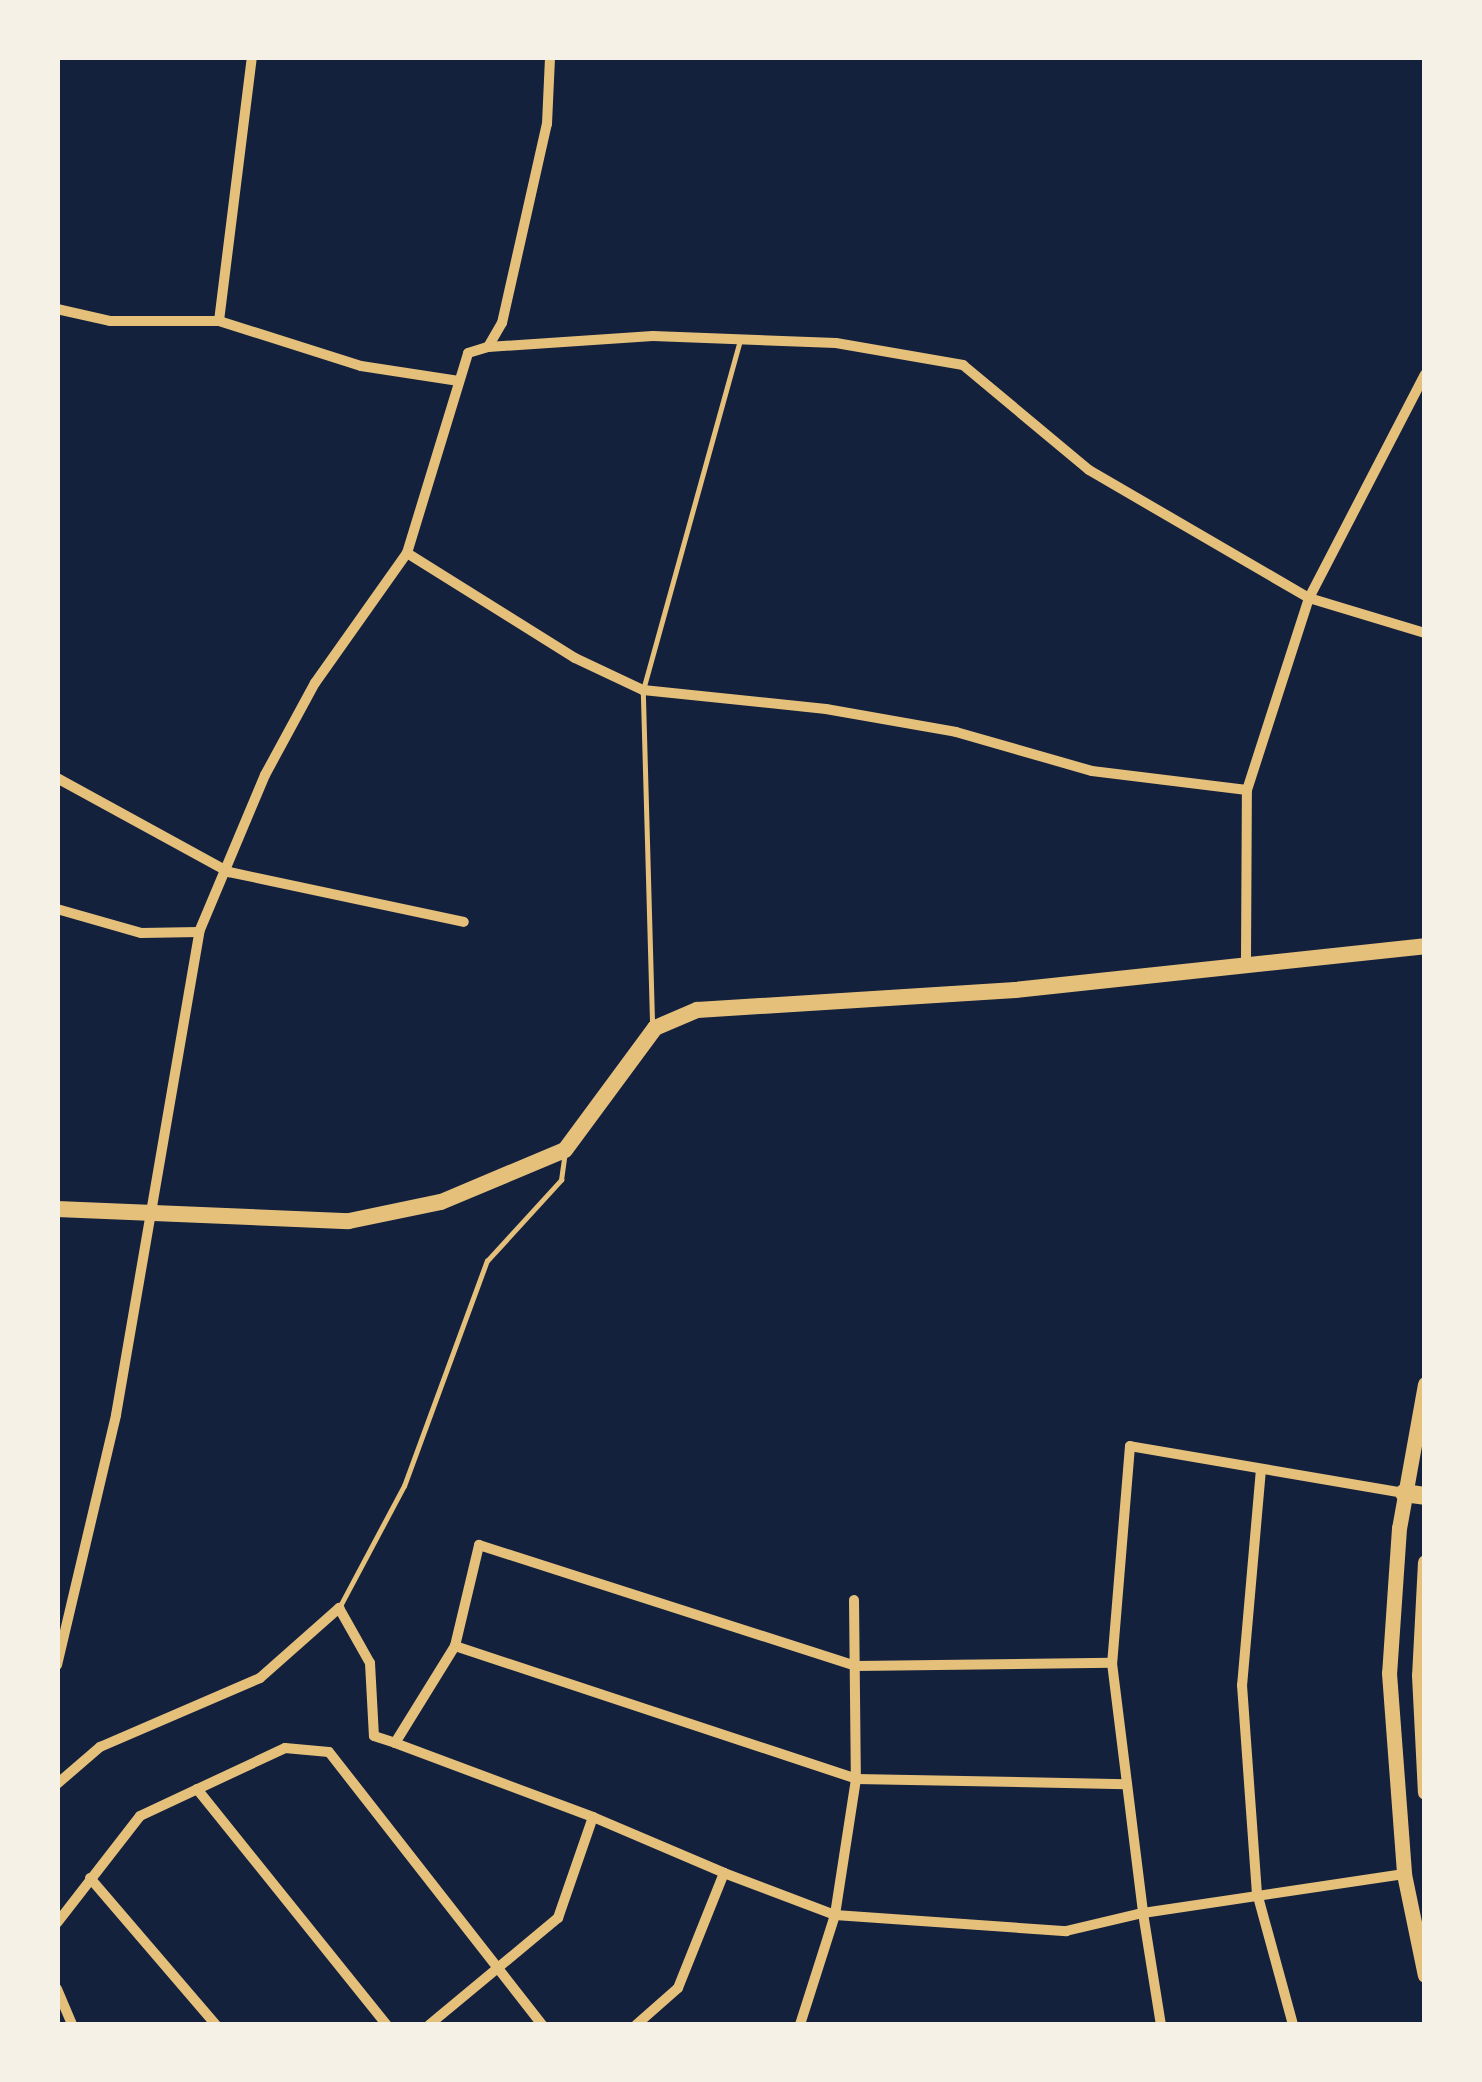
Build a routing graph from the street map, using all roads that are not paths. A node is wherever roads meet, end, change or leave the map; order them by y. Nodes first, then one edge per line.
1 (252, 57) edge
2 (550, 57) edge
3 (57, 309) edge
4 (219, 321) junction
5 (740, 340) junction
6 (488, 347) junction
7 (1425, 374) edge
8 (459, 380) junction
9 (407, 553) junction
10 (1309, 598) junction
11 (1425, 633) edge
12 (643, 690) junction
13 (57, 778) edge
14 (1247, 790) junction
15 (229, 872) junction
16 (57, 909) edge
17 (464, 922) dead end
18 (199, 932) junction
19 (1425, 946) edge
20 (1246, 961) junction
21 (655, 1028) junction
22 (565, 1150) junction
23 (57, 1209) edge
24 (146, 1214) junction
25 (1425, 1384) edge
26 (1261, 1469) junction
27 (1404, 1493) junction
28 (1425, 1496) edge
29 (1425, 1562) edge
30 (854, 1600) dead end
31 (340, 1608) junction
32 (455, 1646) junction
33 (1112, 1663) junction
34 (57, 1665) edge
35 (856, 1666) junction
36 (395, 1742) junction
37 (856, 1779) junction
38 (57, 1784) edge
39 (1127, 1784) junction
40 (197, 1789) junction
41 (1425, 1792) edge
42 (593, 1817) junction
43 (724, 1873) junction
44 (1404, 1874) junction
45 (90, 1878) junction
46 (1257, 1893) junction
47 (1143, 1913) junction
48 (836, 1915) junction
49 (57, 1923) edge
50 (498, 1972) junction
51 (1425, 1975) edge
52 (57, 1989) edge
53 (72, 2025) edge
54 (216, 2025) edge
55 (387, 2025) edge
56 (429, 2025) edge
57 (542, 2025) edge
58 (636, 2025) edge
59 (800, 2025) edge
60 (1161, 2025) edge
61 (1293, 2025) edge

1 - 4 street
2 - 6 street
3 - 4 street
4 - 8 street
5 - 6 street
5 - 10 street
5 - 12 lane
6 - 8 street
7 - 10 street
8 - 9 street
9 - 12 street
9 - 15 street
10 - 11 street
10 - 14 street
12 - 14 street
12 - 21 lane
13 - 15 street
14 - 20 street
15 - 17 street
15 - 18 street
16 - 18 street
18 - 24 street
19 - 20 main road
20 - 21 main road
21 - 22 main road
22 - 24 main road
22 - 31 lane
23 - 24 main road
24 - 34 street
25 - 27 main road
26 - 27 street
26 - 33 street
26 - 46 street
27 - 28 highway
27 - 44 main road
29 - 41 main road
30 - 35 street
31 - 36 street
31 - 38 street
32 - 35 street
32 - 36 street
32 - 37 street
33 - 35 street
33 - 39 street
35 - 37 street
36 - 42 street
37 - 39 street
37 - 48 street
39 - 47 street
40 - 45 street
40 - 50 street
40 - 55 street
42 - 43 street
42 - 50 street
43 - 48 street
43 - 58 street
44 - 46 street
44 - 51 main road
45 - 49 street
45 - 54 street
46 - 47 street
46 - 61 street
47 - 48 street
47 - 60 street
48 - 59 street
50 - 56 street
50 - 57 street
52 - 53 street

